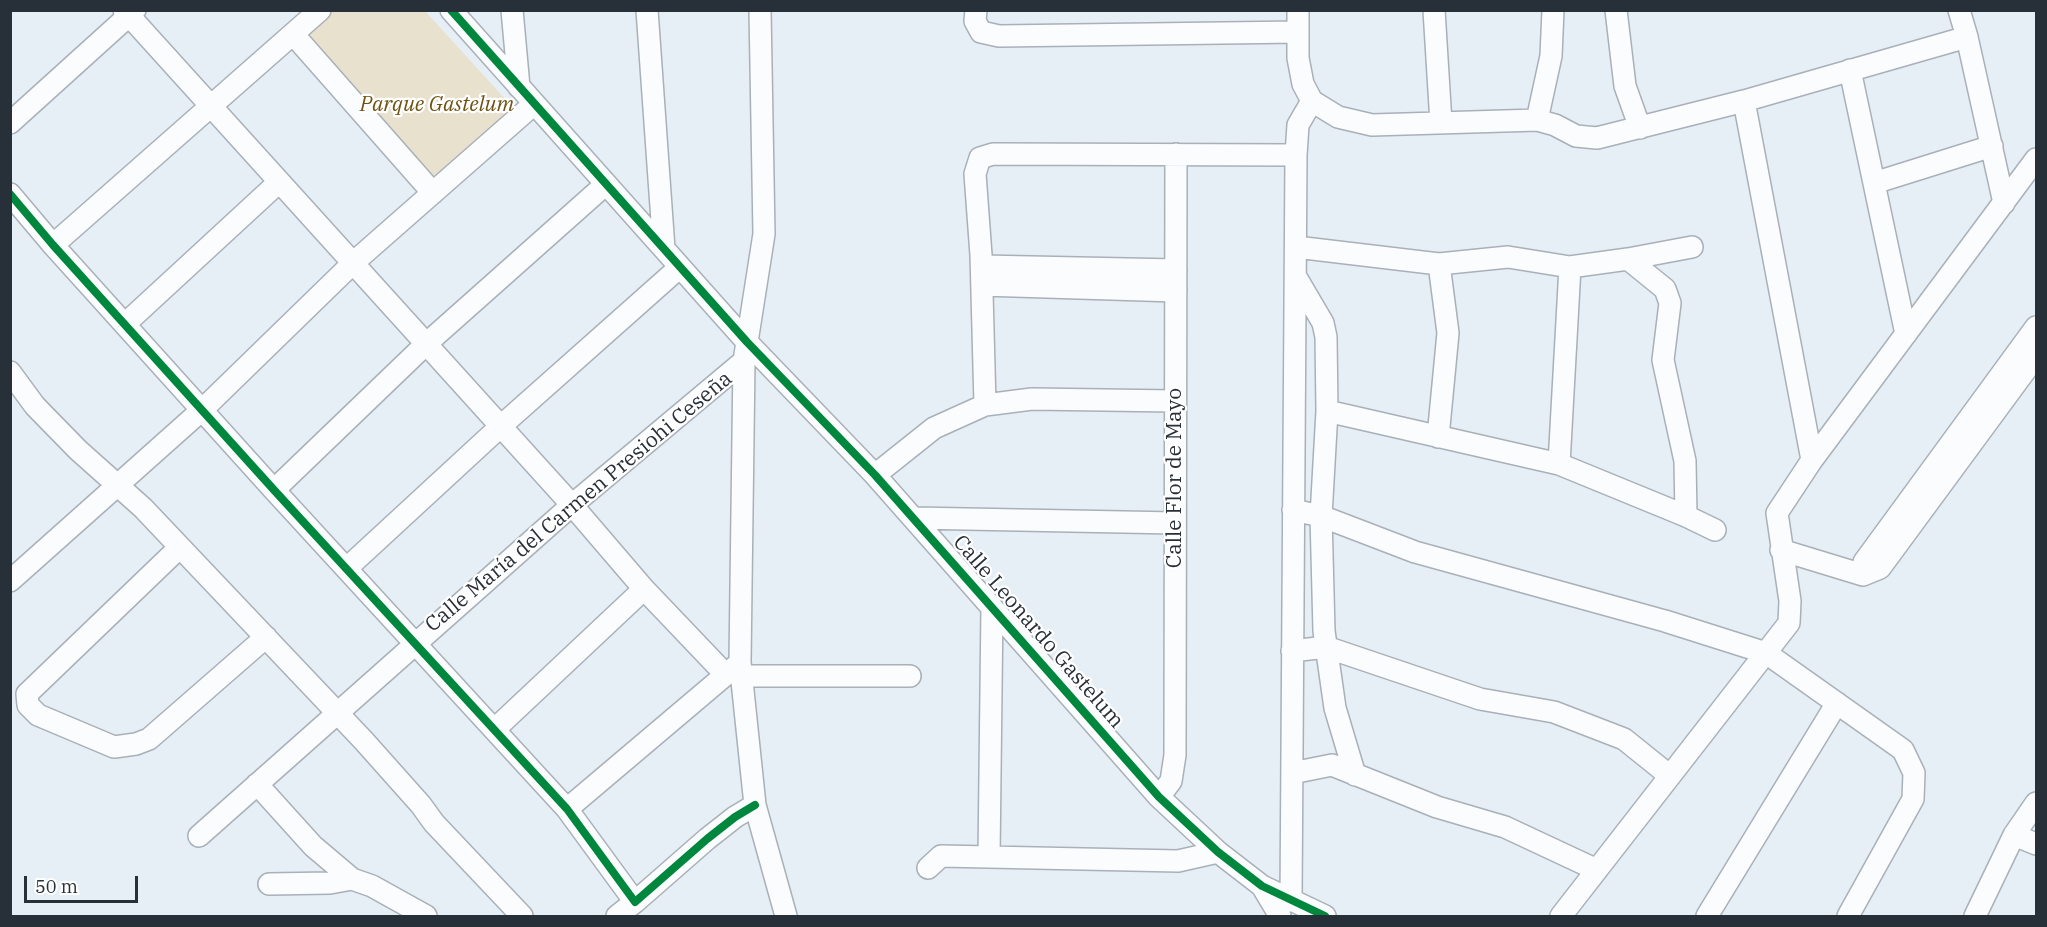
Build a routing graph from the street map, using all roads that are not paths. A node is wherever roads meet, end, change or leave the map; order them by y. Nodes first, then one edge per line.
1 (320, 10) edge
2 (451, 10) edge
3 (512, 10) edge
4 (647, 10) edge
5 (760, 10) edge
6 (976, 10) edge
7 (1298, 10) edge
8 (1434, 10) edge
9 (1553, 10) edge
10 (1616, 10) edge
11 (1959, 10) edge
12 (129, 12) edge
13 (1298, 32) junction
14 (293, 34) junction
15 (1967, 37) junction
16 (1850, 70) junction
17 (519, 87) junction
18 (1312, 101) junction
19 (1744, 101) junction
20 (534, 104) junction
21 (211, 106) junction
22 (1537, 120) junction
23 (10, 123) edge
24 (1441, 123) junction
25 (1640, 128) junction
26 (1992, 146) junction
27 (1176, 154) junction
28 (1296, 154) junction
29 (2037, 159) edge
30 (279, 182) junction
31 (1874, 183) junction
32 (606, 184) junction
33 (433, 193) junction
34 (10, 194) edge
35 (2004, 203) junction
36 (53, 244) junction
37 (1296, 247) junction
38 (1692, 247) dead end
39 (664, 249) junction
40 (1628, 259) junction
41 (353, 263) junction
42 (1439, 264) junction
43 (680, 267) junction
44 (1570, 267) junction
45 (982, 275) junction
46 (1295, 276) junction
47 (1176, 280) junction
48 (125, 324) junction
49 (2037, 327) edge
50 (1906, 334) junction
51 (426, 344) junction
52 (746, 352) junction
53 (2037, 356) edge
54 (10, 372) edge
55 (17, 397) edge
56 (1175, 401) junction
57 (985, 405) junction
58 (203, 409) junction
59 (1327, 411) junction
60 (501, 426) junction
61 (1438, 437) junction
62 (1812, 460) junction
63 (1559, 464) junction
64 (875, 474) junction
65 (118, 485) junction
66 (274, 490) junction
67 (572, 505) junction
68 (1293, 510) junction
69 (1321, 516) junction
70 (1686, 516) junction
71 (914, 518) junction
72 (1175, 523) junction
73 (1715, 530) dead end
74 (180, 547) junction
75 (1781, 550) junction
76 (347, 568) junction
77 (1863, 575) junction
78 (10, 581) edge
79 (644, 589) junction
80 (992, 607) junction
81 (266, 637) junction
82 (415, 642) junction
83 (1326, 647) junction
84 (1292, 651) junction
85 (1766, 653) junction
86 (736, 671) junction
87 (910, 676) dead end
88 (1837, 703) junction
89 (337, 712) junction
90 (495, 729) junction
91 (1292, 772) junction
92 (1355, 775) junction
93 (1671, 776) junction
94 (257, 784) junction
95 (1159, 796) junction
96 (2037, 803) edge
97 (755, 805) junction
98 (567, 809) junction
99 (2014, 835) junction
100 (199, 836) dead end
101 (2037, 844) edge
102 (1218, 852) junction
103 (989, 857) junction
104 (928, 868) dead end
105 (1597, 870) junction
106 (352, 879) junction
107 (269, 884) dead end
108 (635, 902) junction
109 (1285, 909) edge
110 (426, 916) edge
111 (522, 916) edge
112 (617, 916) edge
113 (786, 916) edge
114 (1325, 916) edge
115 (1561, 916) edge
116 (1707, 916) edge
117 (1848, 916) edge
118 (1975, 916) edge

1 - 14 street
2 - 17 street, Calle Leonardo Gastelum
3 - 17 street
4 - 39 street
5 - 52 street
6 - 13 street
7 - 13 street
8 - 24 street
9 - 22 street
10 - 25 street
11 - 15 street
12 - 21 street
12 - 23 street
13 - 18 street
14 - 21 street
14 - 33 street
15 - 16 street
15 - 26 street
16 - 19 street
16 - 31 street
17 - 20 street, Calle Leonardo Gastelum
18 - 24 street
18 - 28 street
19 - 25 street
19 - 62 street
20 - 32 street, Calle Leonardo Gastelum
20 - 33 street
21 - 30 street
21 - 36 street
22 - 24 street
22 - 25 street
26 - 31 street
26 - 35 street
27 - 28 street
27 - 45 street
27 - 47 street, Calle Flor de Mayo
28 - 37 street
29 - 35 street
30 - 41 street
30 - 48 street
31 - 50 street
32 - 39 street, Calle Leonardo Gastelum
32 - 51 street
33 - 41 street
34 - 36 street
35 - 50 street
36 - 48 street
37 - 42 street
37 - 46 street
38 - 40 street
39 - 43 street, Calle Leonardo Gastelum
40 - 44 street
40 - 70 street
41 - 51 street
41 - 58 street
42 - 44 street
42 - 61 street
43 - 52 street, Calle Leonardo Gastelum
43 - 60 street
44 - 63 street
45 - 47 street
45 - 57 street
46 - 59 street
46 - 68 street
47 - 56 street, Calle Flor de Mayo
48 - 58 street
49 - 77 street
50 - 62 street
51 - 60 street
51 - 66 street
52 - 64 street, Calle Leonardo Gastelum
52 - 67 street, Calle María del Carmen Presiohi Ceseña
52 - 86 street
53 - 77 street
54 - 55 street
55 - 65 street
56 - 57 street
56 - 72 street, Calle Flor de Mayo
57 - 64 street
58 - 65 street
58 - 66 street
59 - 61 street
59 - 69 street
60 - 67 street
60 - 76 street
61 - 63 street
62 - 75 street
63 - 70 street
64 - 71 street, Calle Leonardo Gastelum
65 - 74 street
65 - 78 street
66 - 76 street
67 - 79 street
67 - 82 street, Calle María del Carmen Presiohi Ceseña
68 - 69 street
68 - 84 street
69 - 83 street
69 - 85 street
70 - 73 street
71 - 72 street
71 - 80 street, Calle Leonardo Gastelum
72 - 95 street, Calle Flor de Mayo
74 - 81 street
74 - 81 street
75 - 77 street
75 - 85 street
76 - 82 street
79 - 86 street
79 - 90 street
80 - 95 street, Calle Leonardo Gastelum
80 - 103 street
81 - 89 street
82 - 89 street, Calle María del Carmen Presiohi Ceseña
82 - 90 street
83 - 84 street
83 - 92 street
83 - 93 street
84 - 91 street
85 - 88 street
85 - 93 street
86 - 87 street
86 - 97 street
86 - 98 street
88 - 116 street
88 - 117 street
89 - 94 street, Calle María del Carmen Presiohi Ceseña
89 - 111 street
90 - 98 street
91 - 92 street
91 - 109 street
92 - 105 street
93 - 105 street
94 - 100 street, Calle María del Carmen Presiohi Ceseña
94 - 106 street
95 - 102 street, Calle Leonardo Gastelum
96 - 99 street
97 - 108 street
97 - 113 street
98 - 108 street
99 - 101 street
99 - 118 street
102 - 103 street
102 - 109 street, Calle Leonardo Gastelum
103 - 104 street
105 - 115 street
106 - 107 street
106 - 110 street
108 - 112 street
109 - 114 street

